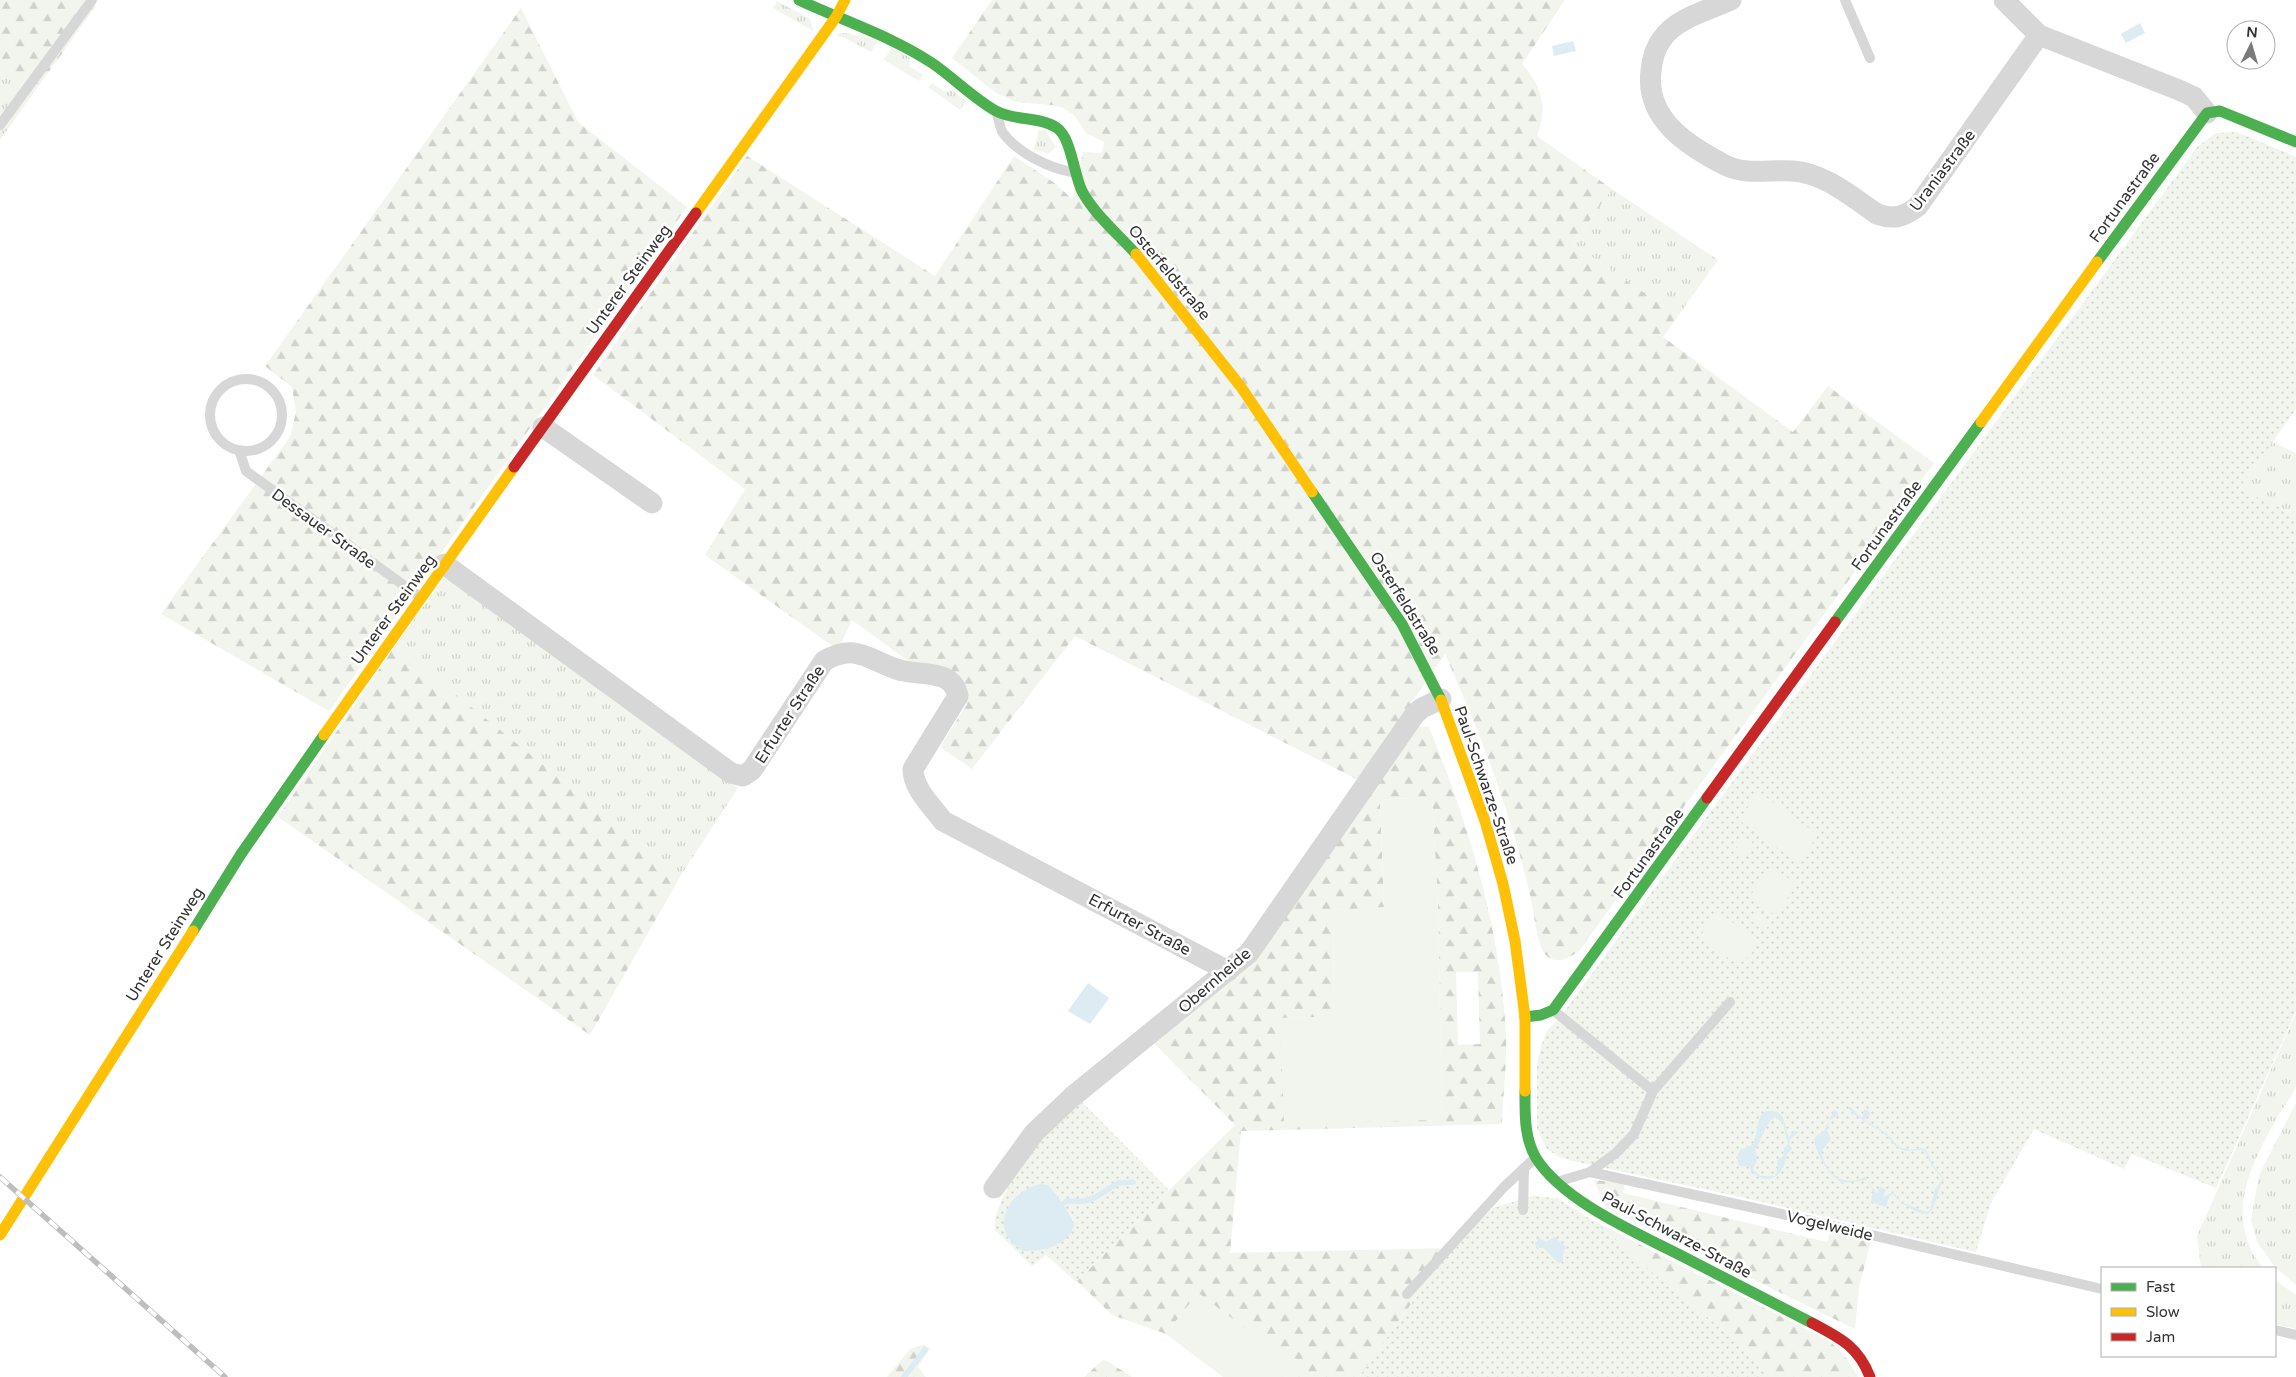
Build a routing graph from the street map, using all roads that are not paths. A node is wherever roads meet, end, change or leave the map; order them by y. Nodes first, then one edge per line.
1 (92, 0) edge
2 (799, 0) edge
3 (844, 0) edge
4 (1731, 0) edge
5 (1845, 0) edge
6 (2004, 0) edge
7 (836, 18) junction
8 (2039, 35) junction
9 (1870, 58) dead end
10 (996, 111) junction
11 (2207, 113) junction
12 (0, 125) edge
13 (2296, 142) edge
14 (1074, 172) junction
15 (543, 427) junction
16 (239, 450) junction
17 (652, 503) dead end
18 (444, 564) junction
19 (421, 597) junction
20 (1430, 674) joint
21 (1441, 699) junction
22 (1228, 971) junction
23 (1730, 1002) dead end
24 (1553, 1010) junction
25 (1525, 1017) junction
26 (1653, 1091) junction
27 (1536, 1158) junction
28 (1524, 1168) junction
29 (1590, 1172) junction
30 (1557, 1182) junction
31 (994, 1188) dead end
32 (1522, 1210) dead end
33 (0, 1235) edge
34 (2101, 1289) edge
35 (1407, 1294) dead end
36 (2276, 1330) edge
37 (2296, 1335) edge
38 (1870, 1377) edge

1 - 12 lane
2 - 7 street, Osterfeldstraße
3 - 7 street, Unterer Steinweg
4 - 8 street, Uraniastraße
5 - 9 lane
6 - 8 street
7 - 10 street, Osterfeldstraße
7 - 15 street, Unterer Steinweg
8 - 11 street
10 - 14 lane
10 - 14 street, Osterfeldstraße
11 - 13 street
11 - 24 street, Fortunastraße
14 - 20 street, Osterfeldstraße
15 - 17 street
15 - 18 street, Unterer Steinweg
16 - 16 lane
16 - 19 lane, Dessauer Straße
18 - 19 street, Unterer Steinweg
18 - 22 street, Erfurter Straße
19 - 33 street, Unterer Steinweg
20 - 21 street, Paul-Schwarze-Straße
21 - 22 street, Obernheide
21 - 25 street, Paul-Schwarze-Straße
22 - 31 street, Obernheide
23 - 26 lane
24 - 25 street
24 - 26 lane
25 - 27 street, Paul-Schwarze-Straße
26 - 29 lane
27 - 28 lane
27 - 30 street, Paul-Schwarze-Straße
28 - 32 lane
28 - 35 lane
29 - 30 lane, Vogelweide
29 - 34 lane, Vogelweide
30 - 38 street, Paul-Schwarze-Straße
36 - 37 lane

